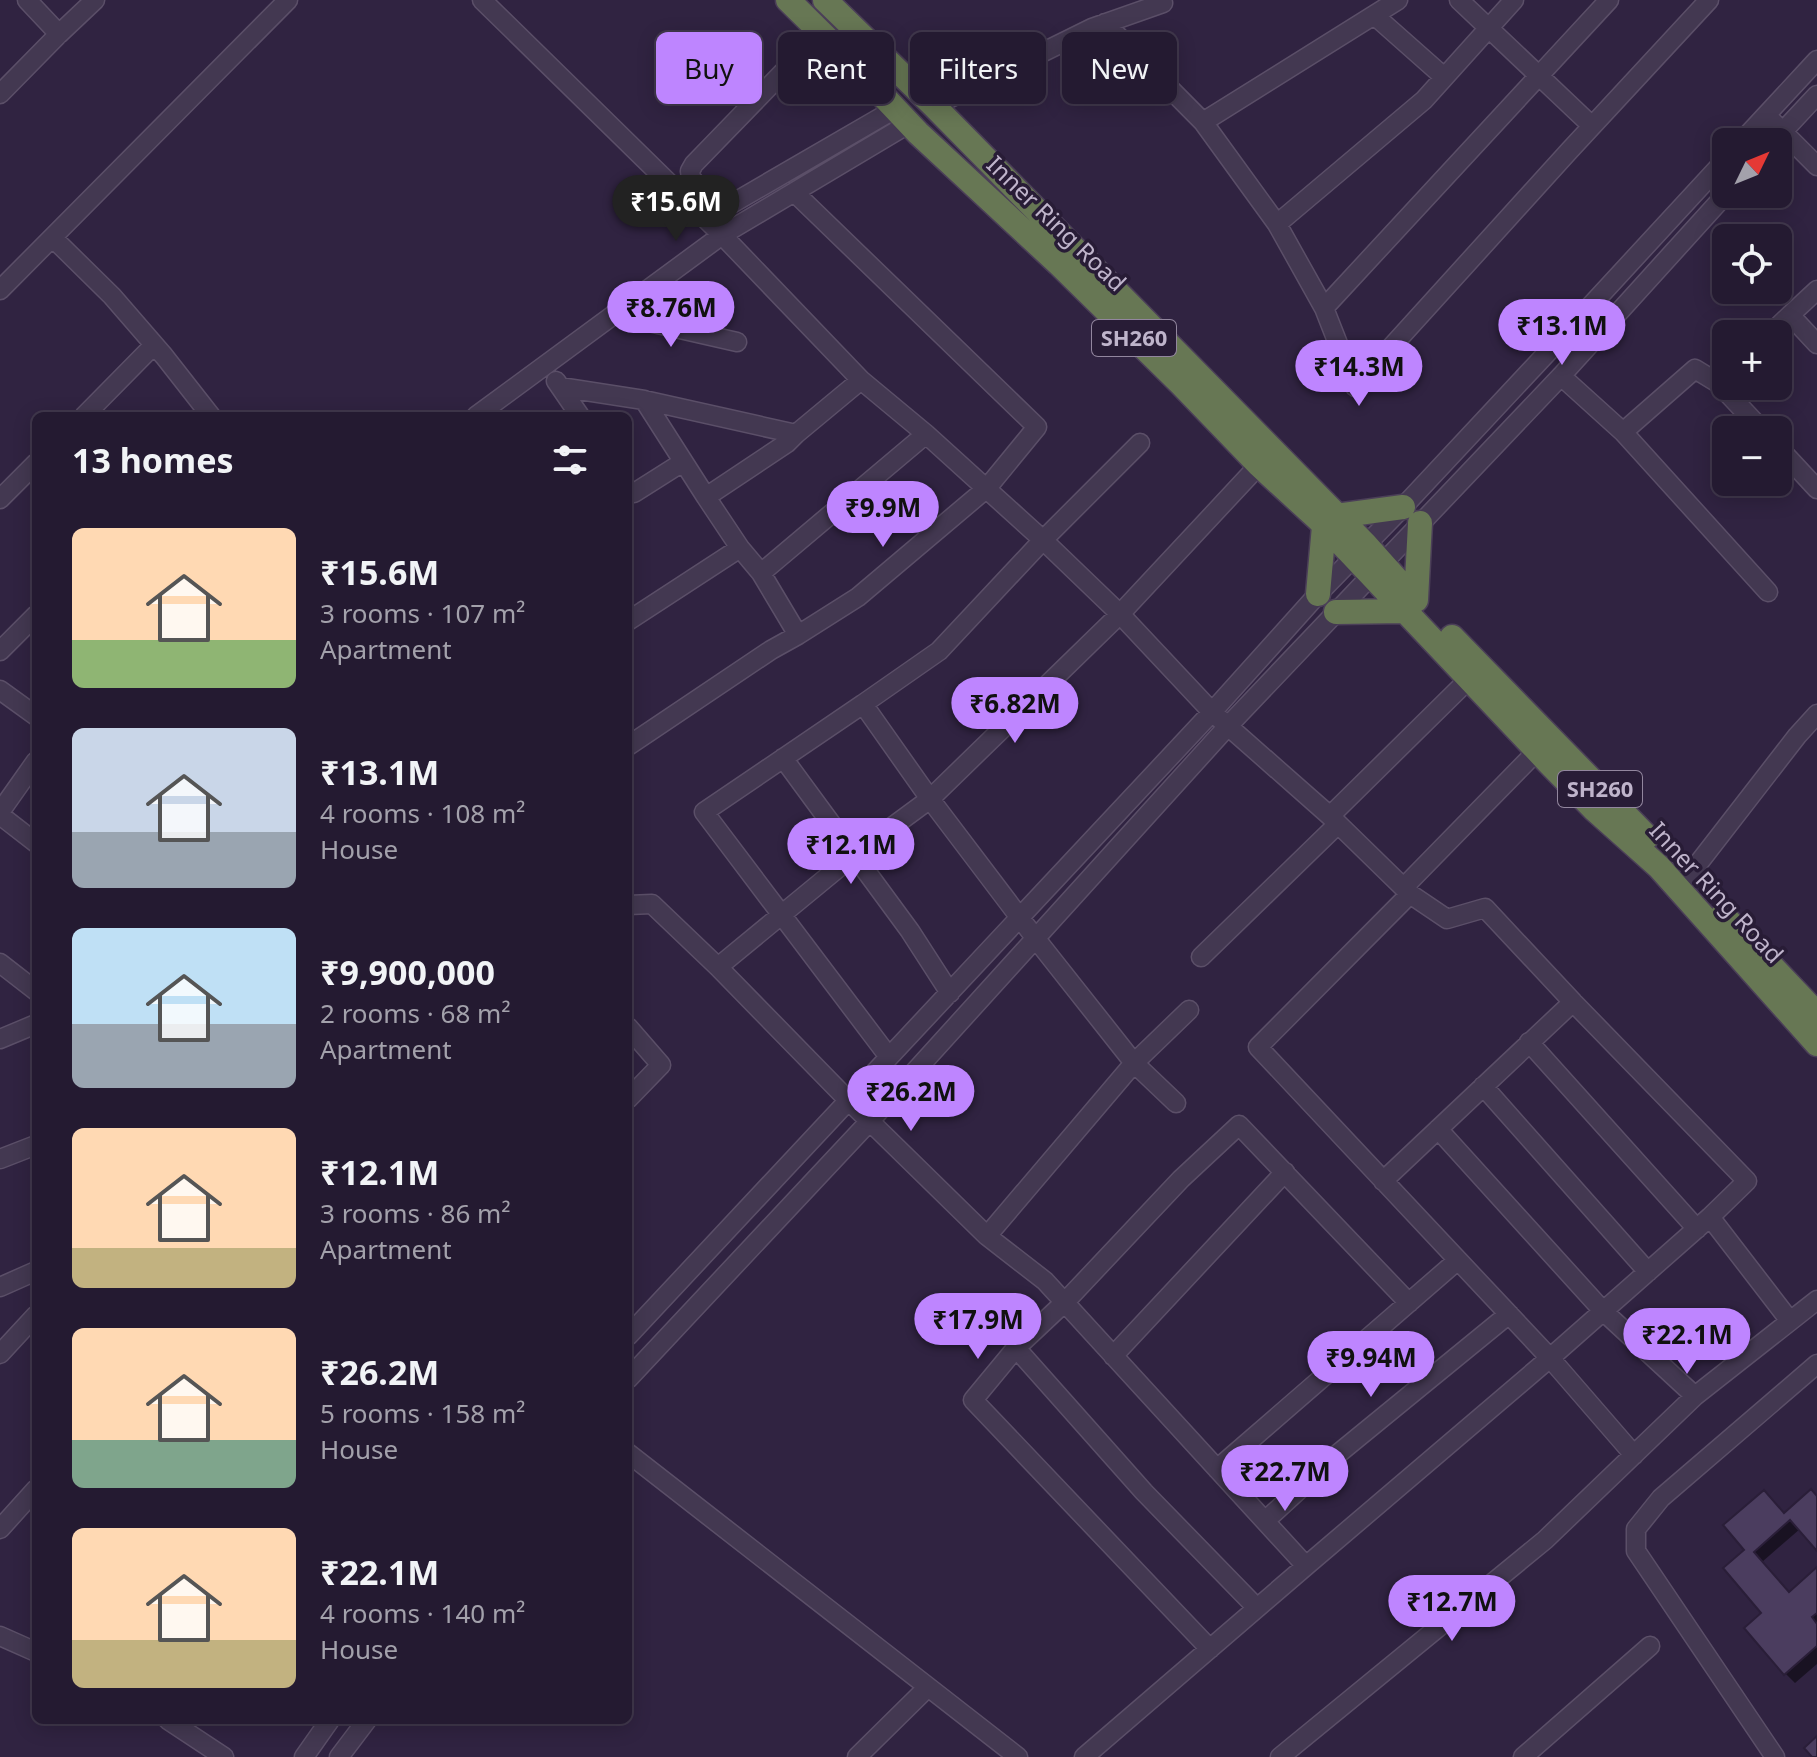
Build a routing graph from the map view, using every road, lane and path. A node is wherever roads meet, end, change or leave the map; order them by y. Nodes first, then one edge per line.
1 (27, 0) edge
2 (95, 0) edge
3 (288, 0) edge
4 (482, 0) edge
5 (788, 0) edge
6 (825, 0) edge
7 (1398, 0) edge
8 (1459, 0) edge
9 (1514, 0) edge
10 (1609, 0) edge
11 (1709, 0) edge
12 (1165, 1) edge
13 (1374, 15) junction
14 (1105, 23) junction
15 (1489, 28) junction
16 (820, 32) edge
17 (59, 34) junction
18 (1817, 60) edge
19 (1539, 76) junction
20 (778, 77) edge
21 (1444, 77) junction
22 (0, 94) edge
23 (1817, 95) edge
24 (891, 104) edge
25 (934, 106) junction
26 (1766, 115) junction
27 (903, 116) junction
28 (1203, 122) junction
29 (1592, 126) junction
30 (1754, 128) edge
31 (1773, 128) edge
32 (1786, 128) edge
33 (1792, 147) edge
34 (1817, 166) edge
35 (1712, 175) edge
36 (794, 192) junction
37 (1713, 208) edge
38 (1277, 224) junction
39 (722, 235) junction
40 (53, 238) junction
41 (0, 290) edge
42 (1817, 290) edge
43 (1324, 308) junction
44 (614, 314) junction
45 (1790, 315) junction
46 (1785, 320) edge
47 (737, 342) dead end
48 (1817, 344) edge
49 (154, 345) junction
50 (545, 365) junction
51 (1712, 375) edge
52 (1561, 376) junction
53 (861, 380) junction
54 (560, 387) junction
55 (644, 400) junction
56 (1738, 400) edge
57 (88, 412) edge
58 (208, 412) edge
59 (481, 412) edge
60 (577, 412) edge
61 (1751, 416) edge
62 (1623, 432) junction
63 (796, 434) junction
64 (926, 434) junction
65 (1140, 443) dead end
66 (683, 462) junction
67 (1792, 462) edge
68 (1259, 465) junction
69 (32, 467) edge
70 (987, 488) junction
71 (1817, 489) edge
72 (632, 491) edge
73 (706, 497) junction
74 (0, 499) edge
75 (1412, 515) junction
76 (1330, 521) junction
77 (1043, 540) junction
78 (740, 548) junction
79 (1360, 551) junction
80 (1377, 569) junction
81 (761, 573) junction
82 (1768, 592) dead end
83 (1318, 594) junction
84 (1410, 606) junction
85 (1336, 612) junction
86 (1120, 614) junction
87 (632, 618) edge
88 (32, 619) edge
89 (798, 635) junction
90 (0, 651) edge
91 (1469, 679) junction
92 (0, 690) edge
93 (863, 704) junction
94 (1212, 712) junction
95 (32, 713) edge
96 (1817, 714) edge
97 (1228, 726) junction
98 (632, 743) edge
99 (1537, 751) junction
100 (783, 758) junction
101 (32, 767) edge
102 (930, 799) junction
103 (0, 813) edge
104 (1334, 820) junction
105 (32, 840) edge
106 (854, 855) junction
107 (1687, 878) junction
108 (1407, 891) junction
109 (632, 905) edge
110 (783, 916) junction
111 (1019, 917) junction
112 (1036, 939) junction
113 (1201, 957) dead end
114 (0, 963) edge
115 (718, 967) junction
116 (32, 988) edge
117 (950, 993) junction
118 (1573, 1002) junction
119 (1189, 1010) dead end
120 (1817, 1014) edge
121 (32, 1026) edge
122 (632, 1032) edge
123 (0, 1039) edge
124 (1529, 1042) junction
125 (1817, 1044) edge
126 (889, 1057) junction
127 (1134, 1063) junction
128 (1483, 1086) junction
129 (632, 1095) edge
130 (848, 1100) junction
131 (1176, 1103) dead end
132 (869, 1122) junction
133 (1438, 1129) junction
134 (32, 1147) edge
135 (0, 1159) edge
136 (1285, 1172) junction
137 (1383, 1181) junction
138 (1703, 1223) junction
139 (987, 1236) junction
140 (1458, 1260) junction
141 (1648, 1272) junction
142 (32, 1273) edge
143 (0, 1287) edge
144 (1817, 1300) edge
145 (1065, 1302) junction
146 (1409, 1303) junction
147 (1603, 1311) junction
148 (1509, 1314) junction
149 (32, 1319) edge
150 (1790, 1321) junction
151 (632, 1323) edge
152 (1016, 1348) junction
153 (0, 1354) edge
154 (1113, 1356) junction
155 (1550, 1358) junction
156 (1817, 1364) edge
157 (632, 1375) edge
158 (1695, 1396) junction
159 (1634, 1455) junction
160 (632, 1456) edge
161 (1217, 1469) junction
162 (32, 1493) edge
163 (1265, 1521) junction
164 (0, 1529) edge
165 (1306, 1566) junction
166 (1257, 1608) junction
167 (0, 1636) edge
168 (1650, 1646) dead end
169 (1210, 1649) junction
170 (32, 1650) edge
171 (928, 1687) junction
172 (174, 1724) edge
173 (328, 1724) edge
174 (364, 1724) edge
175 (312, 1754) edge
176 (224, 1757) edge
177 (339, 1757) edge
178 (857, 1757) edge
179 (1018, 1757) edge
180 (1084, 1757) edge
181 (1280, 1757) edge
182 (1523, 1757) edge
183 (1775, 1757) edge

1 - 17 street
2 - 17 street
3 - 40 street
4 - 39 street
5 - 16 highway, Inner Ring Road
6 - 25 highway, Inner Ring Road / SH260
7 - 13 street
8 - 15 street
9 - 15 street
10 - 19 street
11 - 29 street
12 - 14 street
13 - 21 street
13 - 28 street
14 - 25 street
14 - 28 street
15 - 19 street
15 - 21 street
17 - 22 street
18 - 26 street
19 - 29 street
19 - 43 street
20 - 27 street
21 - 38 street
23 - 32 street
24 - 27 highway, Inner Ring Road
25 - 76 highway, Inner Ring Road / SH260
26 - 30 street
26 - 31 street
27 - 36 street
27 - 68 highway, Inner Ring Road / SH260
28 - 38 street
29 - 43 street
33 - 34 street
35 - 75 street
36 - 39 street
36 - 70 street
37 - 52 street
38 - 43 street
39 - 44 street
39 - 53 street
40 - 41 street
40 - 49 street
42 - 45 street
44 - 47 street
44 - 50 street
45 - 46 street
45 - 48 street
49 - 57 street
49 - 58 street
50 - 54 street
50 - 59 street
51 - 62 street
52 - 62 street
52 - 75 street
53 - 63 street
53 - 64 street
54 - 55 street
54 - 60 street
55 - 63 street
55 - 66 street
56 - 61 street
62 - 82 street
63 - 73 street
64 - 70 street
64 - 81 street
65 - 77 street
66 - 72 street
66 - 73 street
67 - 71 street
68 - 76 highway, Inner Ring Road / SH260
68 - 86 street
69 - 74 street
70 - 77 street
70 - 89 street
73 - 78 street
75 - 76 highway
75 - 79 street
75 - 80 street
75 - 84 highway
76 - 79 highway, Inner Ring Road / SH260
76 - 83 highway
77 - 86 street
77 - 93 street
78 - 81 street
78 - 87 street
79 - 80 highway, Inner Ring Road
79 - 83 street
80 - 84 highway, Inner Ring Road
80 - 85 street
81 - 89 street
83 - 94 street
84 - 85 highway
84 - 91 highway, Inner Ring Road
84 - 107 highway, Inner Ring Road / SH260
85 - 97 street
86 - 94 street
86 - 102 street
88 - 90 street
89 - 98 street
91 - 99 highway, Inner Ring Road
91 - 104 street
92 - 95 street
93 - 100 street
93 - 102 street
94 - 97 street
94 - 111 street
96 - 107 street
97 - 104 street
97 - 112 street
99 - 108 street
99 - 125 highway, Inner Ring Road
100 - 106 street
100 - 110 street
101 - 103 street
102 - 106 street
102 - 111 street
103 - 105 street
104 - 108 street
104 - 113 street
106 - 110 street
106 - 117 street
107 - 120 highway, Inner Ring Road / SH260
108 - 118 street
108 - 137 street
109 - 115 street
110 - 115 street
110 - 126 street
111 - 112 street
111 - 117 street
112 - 127 street
112 - 132 street
114 - 116 street
115 - 130 street
117 - 126 street
118 - 124 street
118 - 138 street
119 - 127 street
121 - 123 street
122 - 129 street
124 - 128 street
124 - 138 street
126 - 130 street
127 - 131 street
127 - 139 street
128 - 133 street
128 - 141 street
130 - 132 street
130 - 151 street
132 - 139 street
132 - 157 street
133 - 137 street
133 - 147 street
134 - 135 street
136 - 145 street
136 - 146 street
136 - 154 street
137 - 140 street
138 - 141 street
138 - 150 street
139 - 145 street
140 - 146 street
140 - 148 street
141 - 147 street
142 - 143 street
144 - 150 street
145 - 152 street
145 - 154 street
146 - 161 street
147 - 155 street
147 - 158 street
148 - 155 street
148 - 163 street
149 - 153 street
150 - 158 street
152 - 166 street
152 - 169 street
154 - 161 street
155 - 159 street
155 - 165 street
156 - 183 street
158 - 159 street
159 - 181 street
160 - 171 street
161 - 163 street
162 - 164 street
163 - 165 street
165 - 166 street
166 - 169 street
167 - 170 street
168 - 182 street
169 - 180 street
171 - 178 street
171 - 179 street
172 - 176 street
173 - 175 street
174 - 177 street

